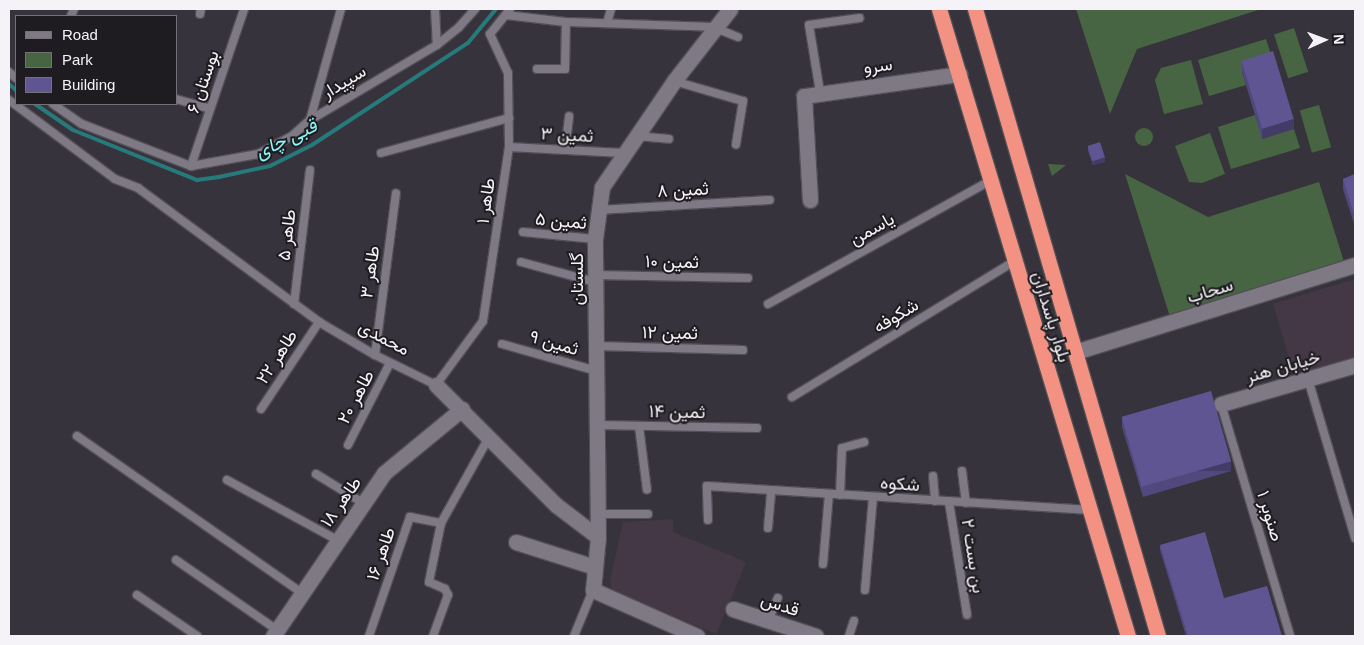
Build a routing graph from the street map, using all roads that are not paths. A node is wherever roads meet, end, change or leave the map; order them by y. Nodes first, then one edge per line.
1 (244, 9) edge
2 (341, 9) edge
3 (435, 9) edge
4 (475, 9) edge
5 (611, 9) edge
6 (730, 9) edge
7 (939, 9) edge
8 (975, 9) edge
9 (508, 12) edge
10 (860, 18) dead end
11 (566, 22) junction
12 (607, 23) junction
13 (713, 27) junction
14 (738, 37) dead end
15 (437, 45) junction
16 (537, 70) dead end
17 (959, 74) junction
18 (674, 81) junction
19 (820, 92) junction
20 (178, 100) edge
21 (16, 105) edge
22 (54, 105) edge
23 (210, 109) junction
24 (569, 116) dead end
25 (508, 118) junction
26 (310, 120) junction
27 (635, 136) junction
28 (669, 139) dead end
29 (736, 144) dead end
30 (508, 147) junction
31 (565, 150) junction
32 (381, 153) dead end
33 (623, 153) junction
34 (190, 166) junction
35 (310, 170) dead end
36 (990, 181) junction
37 (396, 193) dead end
38 (770, 200) dead end
39 (810, 200) dead end
40 (598, 210) junction
41 (523, 232) dead end
42 (595, 239) junction
43 (1015, 261) junction
44 (521, 262) dead end
45 (1355, 265) edge
46 (748, 278) dead end
47 (595, 279) junction
48 (294, 304) junction
49 (768, 304) dead end
50 (319, 322) junction
51 (502, 344) dead end
52 (596, 346) junction
53 (743, 350) dead end
54 (1075, 352) junction
55 (374, 355) junction
56 (390, 363) junction
57 (1355, 365) edge
58 (597, 371) junction
59 (1308, 379) junction
60 (436, 385) junction
61 (792, 397) dead end
62 (1221, 404) joint
63 (261, 409) dead end
64 (462, 409) junction
65 (597, 425) junction
66 (640, 426) junction
67 (757, 428) dead end
68 (77, 436) dead end
69 (488, 439) junction
70 (864, 442) dead end
71 (348, 445) dead end
72 (962, 471) dead end
73 (316, 474) dead end
74 (933, 476) dead end
75 (227, 480) dead end
76 (647, 490) dead end
77 (771, 491) junction
78 (829, 494) junction
79 (840, 495) junction
80 (873, 497) junction
81 (935, 501) junction
82 (949, 502) junction
83 (363, 503) junction
84 (966, 503) junction
85 (1090, 510) junction
86 (597, 514) junction
87 (648, 514) dead end
88 (708, 520) dead end
89 (441, 523) junction
90 (768, 528) dead end
91 (598, 537) junction
92 (1355, 538) edge
93 (337, 540) junction
94 (516, 542) dead end
95 (176, 560) dead end
96 (823, 564) dead end
97 (595, 567) junction
98 (594, 590) junction
99 (866, 590) dead end
100 (301, 592) junction
101 (137, 595) dead end
102 (778, 598) dead end
103 (732, 609) dead end
104 (967, 615) dead end
105 (768, 620) junction
106 (854, 621) dead end
107 (275, 633) edge
108 (689, 634) edge
109 (197, 636) edge
110 (369, 636) edge
111 (433, 636) edge
112 (574, 636) edge
113 (816, 636) edge
114 (849, 636) edge
115 (1128, 636) edge
116 (1158, 636) edge
117 (1290, 636) edge

1 - 23 lane, بوستان ۶
2 - 26 lane
3 - 15 lane
4 - 15 lane, سپیدار
5 - 12 lane
6 - 13 street, گلستان
7 - 17 highway, بلوار پاسداران
8 - 54 highway, بلوار پاسداران
9 - 11 lane
9 - 25 lane, طاهر ۱
10 - 19 lane
11 - 12 lane
11 - 16 lane
12 - 13 lane
13 - 14 lane
13 - 18 street, گلستان
15 - 26 lane, سپیدار
17 - 19 street, سرو
17 - 36 highway, بلوار پاسداران
18 - 27 street, گلستان
18 - 29 lane
19 - 39 street, سرو
20 - 23 lane
21 - 48 lane, محمدی
22 - 34 lane
23 - 34 lane, بوستان ۶
24 - 31 lane
25 - 30 lane, طاهر ۱
25 - 32 lane
26 - 34 lane, سپیدار
27 - 28 lane
27 - 33 street, گلستان
30 - 31 lane, ثمین ۳
30 - 60 lane, طاهر ۱
31 - 33 lane, ثمین ۳
33 - 40 street, گلستان
35 - 48 lane, طاهر ۵
36 - 43 highway, بلوار پاسداران
36 - 49 lane, یاسمن
37 - 55 lane, طاهر ۳
38 - 40 lane, ثمین ۸
40 - 42 street, گلستان
41 - 42 lane, ثمین ۵
42 - 47 street, گلستان
43 - 61 lane, شکوفه
43 - 85 highway, بلوار پاسداران
44 - 47 lane, ثمین ۱۰
45 - 54 street, سحاب
46 - 47 lane, ثمین ۱۰
47 - 52 street, گلستان
48 - 50 lane, محمدی
50 - 55 lane, محمدی
50 - 63 lane, طاهر ۲۲
51 - 58 lane, ثمین ۹
52 - 53 lane, ثمین ۱۲
52 - 58 street, گلستان
54 - 116 highway, بلوار پاسداران
55 - 56 lane, محمدی
56 - 60 lane, محمدی
56 - 71 lane, طاهر ۲۰
57 - 59 street, خیابان هنر
58 - 65 street, گلستان
59 - 62 street, خیابان هنر
59 - 92 lane
60 - 64 street, محمدی
62 - 117 lane, صنوبر ۱
64 - 69 street, محمدی
64 - 83 street, طاهر ۱۸
65 - 66 lane, ثمین ۱۴
65 - 86 street, گلستان
66 - 67 lane, ثمین ۱۴
66 - 76 lane
68 - 100 lane
69 - 89 lane
69 - 91 street, محمدی
70 - 79 lane
72 - 84 lane
73 - 83 lane
74 - 81 lane
75 - 93 lane
77 - 78 lane, شکوه
77 - 88 lane, شکوه
77 - 90 lane
78 - 79 lane, شکوه
78 - 96 lane
79 - 80 lane, شکوه
80 - 81 lane, شکوه
80 - 99 lane
81 - 82 lane, شکوه
82 - 84 lane, شکوه
82 - 104 lane, بن بست ۲
83 - 93 street, طاهر ۱۸
84 - 85 lane, شکوه
85 - 115 highway, بلوار پاسداران
86 - 87 lane
86 - 91 street, گلستان
89 - 110 lane, طاهر ۱۶
89 - 111 lane
91 - 97 street, گلستان
93 - 100 street, طاهر ۱۸
94 - 97 street
95 - 107 lane
97 - 98 street, گلستان
98 - 108 street
98 - 112 lane
100 - 107 street, طاهر ۱۸
101 - 109 lane
102 - 105 lane
103 - 105 street, قدس
105 - 113 street, قدس
106 - 114 lane

